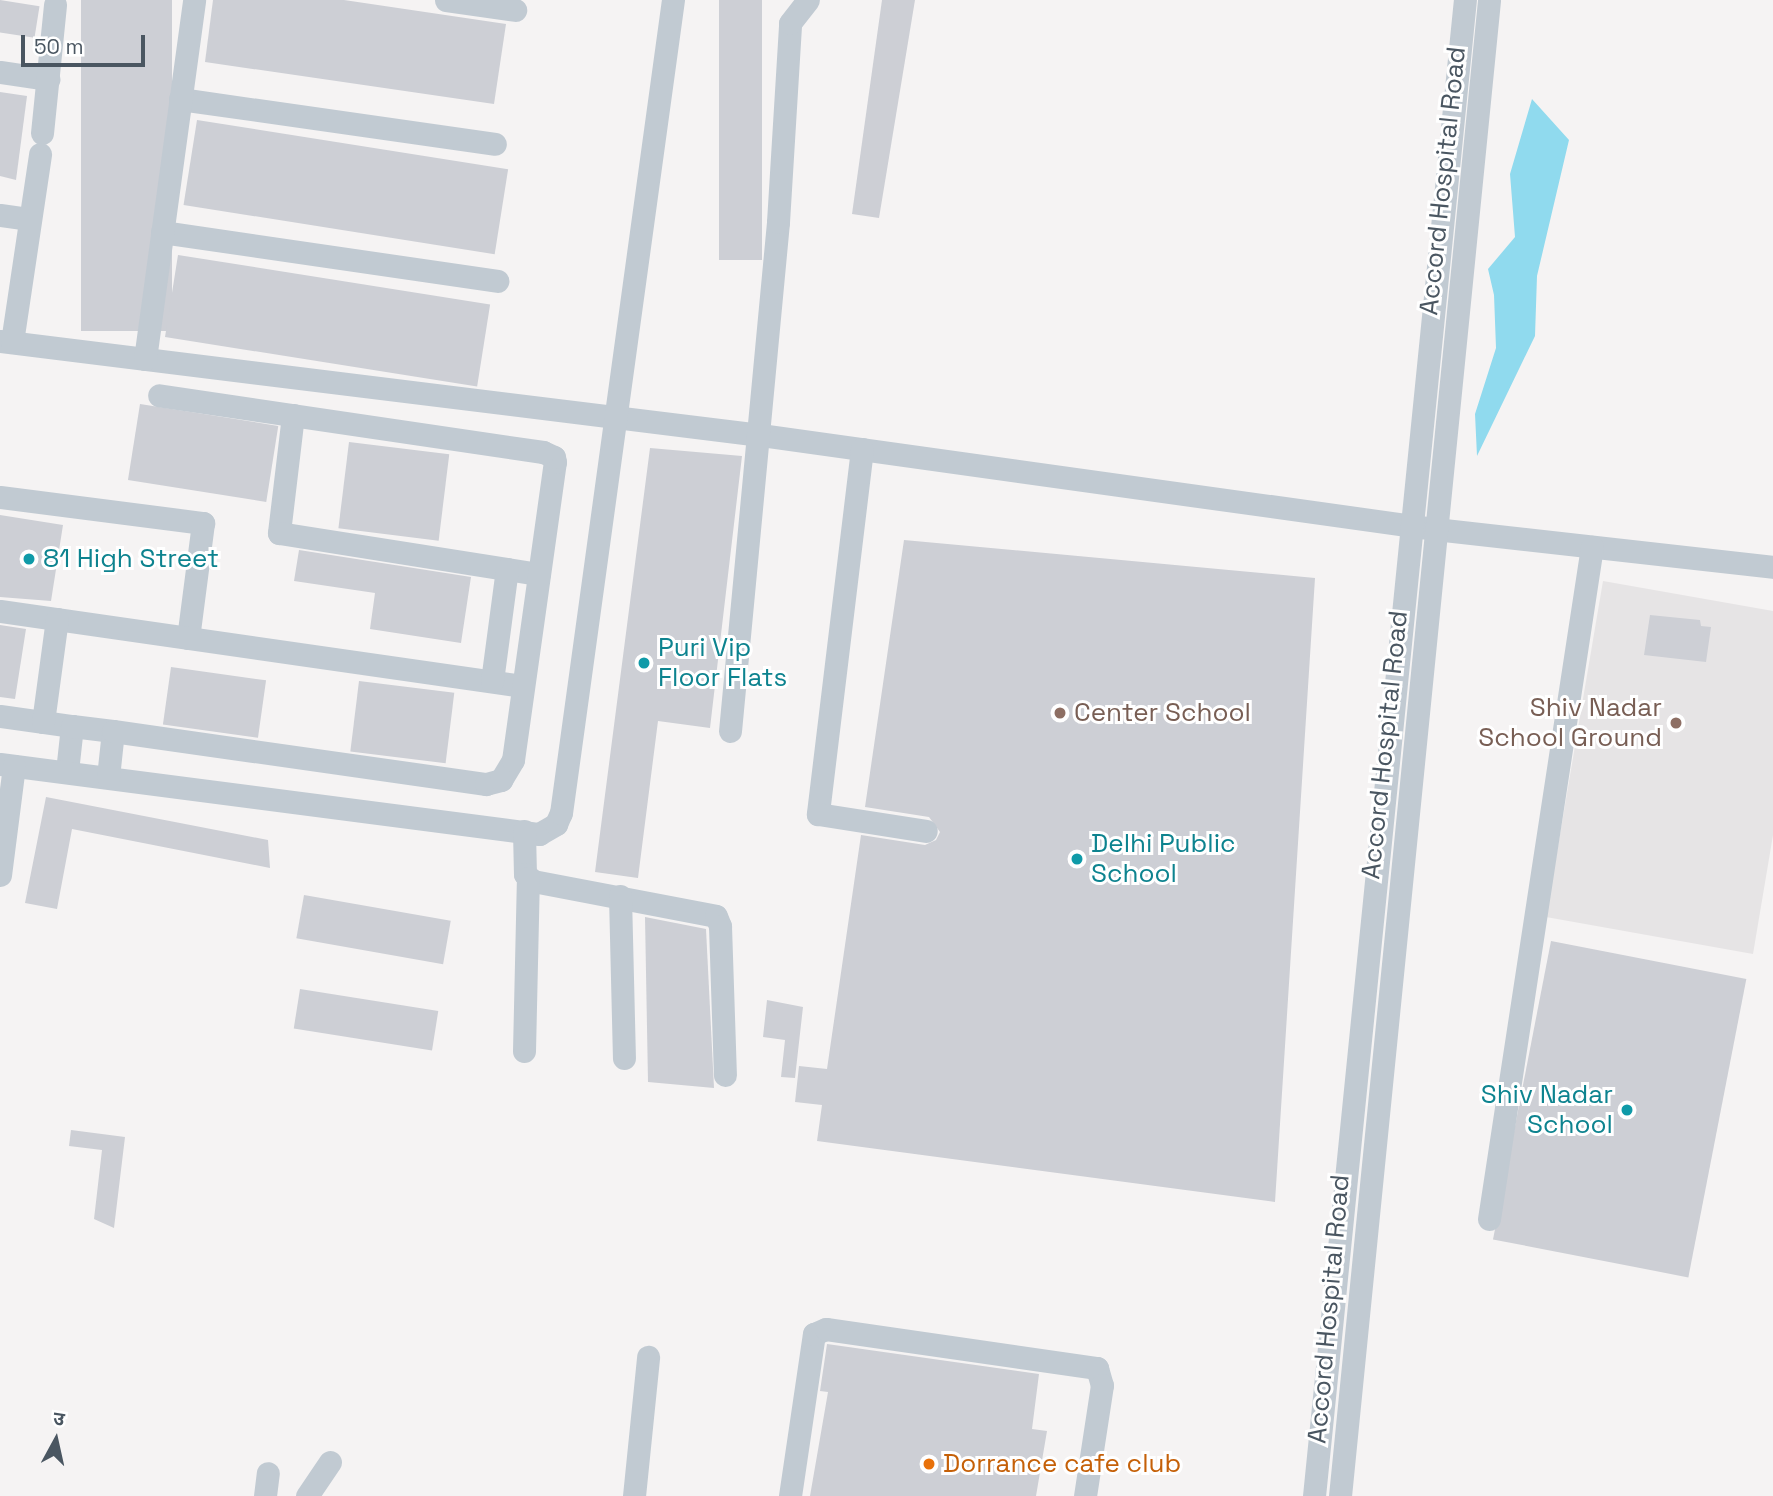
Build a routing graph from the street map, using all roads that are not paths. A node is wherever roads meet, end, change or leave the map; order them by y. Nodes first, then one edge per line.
1 (194, 0) edge
2 (446, 0) edge
3 (673, 0) edge
4 (807, 0) edge
5 (1465, 0) edge
6 (1489, 0) edge
7 (55, 5) dead end
8 (515, 10) dead end
9 (0, 72) edge
10 (48, 79) junction
11 (180, 99) junction
12 (495, 144) dead end
13 (0, 215) edge
14 (30, 219) junction
15 (162, 232) junction
16 (497, 282) dead end
17 (6, 342) edge
18 (145, 359) junction
19 (159, 395) dead end
20 (293, 415) junction
21 (614, 417) junction
22 (760, 435) junction
23 (862, 449) junction
24 (0, 497) edge
25 (1424, 528) junction
26 (1592, 547) junction
27 (1773, 567) edge
28 (507, 569) junction
29 (539, 574) junction
30 (0, 611) edge
31 (57, 619) junction
32 (188, 638) junction
33 (492, 681) junction
34 (523, 686) junction
35 (0, 716) edge
36 (43, 722) junction
37 (72, 726) junction
38 (113, 731) junction
39 (730, 731) dead end
40 (7, 765) edge
41 (67, 771) junction
42 (107, 777) junction
43 (524, 831) junction
44 (926, 831) dead end
45 (0, 875) edge
46 (528, 878) junction
47 (620, 896) junction
48 (524, 1051) dead end
49 (624, 1058) dead end
50 (725, 1075) dead end
51 (1489, 1219) dead end
52 (648, 1356) dead end
53 (330, 1462) dead end
54 (307, 1496) edge
55 (634, 1496) edge
56 (790, 1496) edge
57 (1085, 1496) edge
58 (1314, 1496) edge
59 (1340, 1496) edge

1 - 11 street
2 - 8 street
3 - 21 street
4 - 22 street
5 - 25 street
6 - 25 street, Accord Hospital Road
7 - 10 street
9 - 10 street
10 - 14 street
11 - 12 street
11 - 15 street
13 - 14 street
14 - 17 street
15 - 16 street
15 - 18 street
17 - 18 street
18 - 21 street
19 - 20 street
20 - 28 street
20 - 29 street
21 - 22 street
21 - 43 street
22 - 23 street
22 - 39 street
23 - 25 street
23 - 44 street
24 - 32 street
25 - 26 street
25 - 58 street
25 - 59 street, Accord Hospital Road
26 - 27 street
26 - 51 street
28 - 29 street
28 - 33 street
29 - 34 street
30 - 31 street
31 - 32 street
31 - 36 street
32 - 33 street
33 - 34 street
34 - 38 street
35 - 36 street
36 - 37 street
37 - 38 street
37 - 41 street
38 - 42 street
40 - 41 street
40 - 45 street
41 - 42 street
42 - 43 street
43 - 46 street
46 - 47 street
46 - 48 street
47 - 49 street
47 - 50 street
52 - 55 street
53 - 54 street
56 - 57 street

